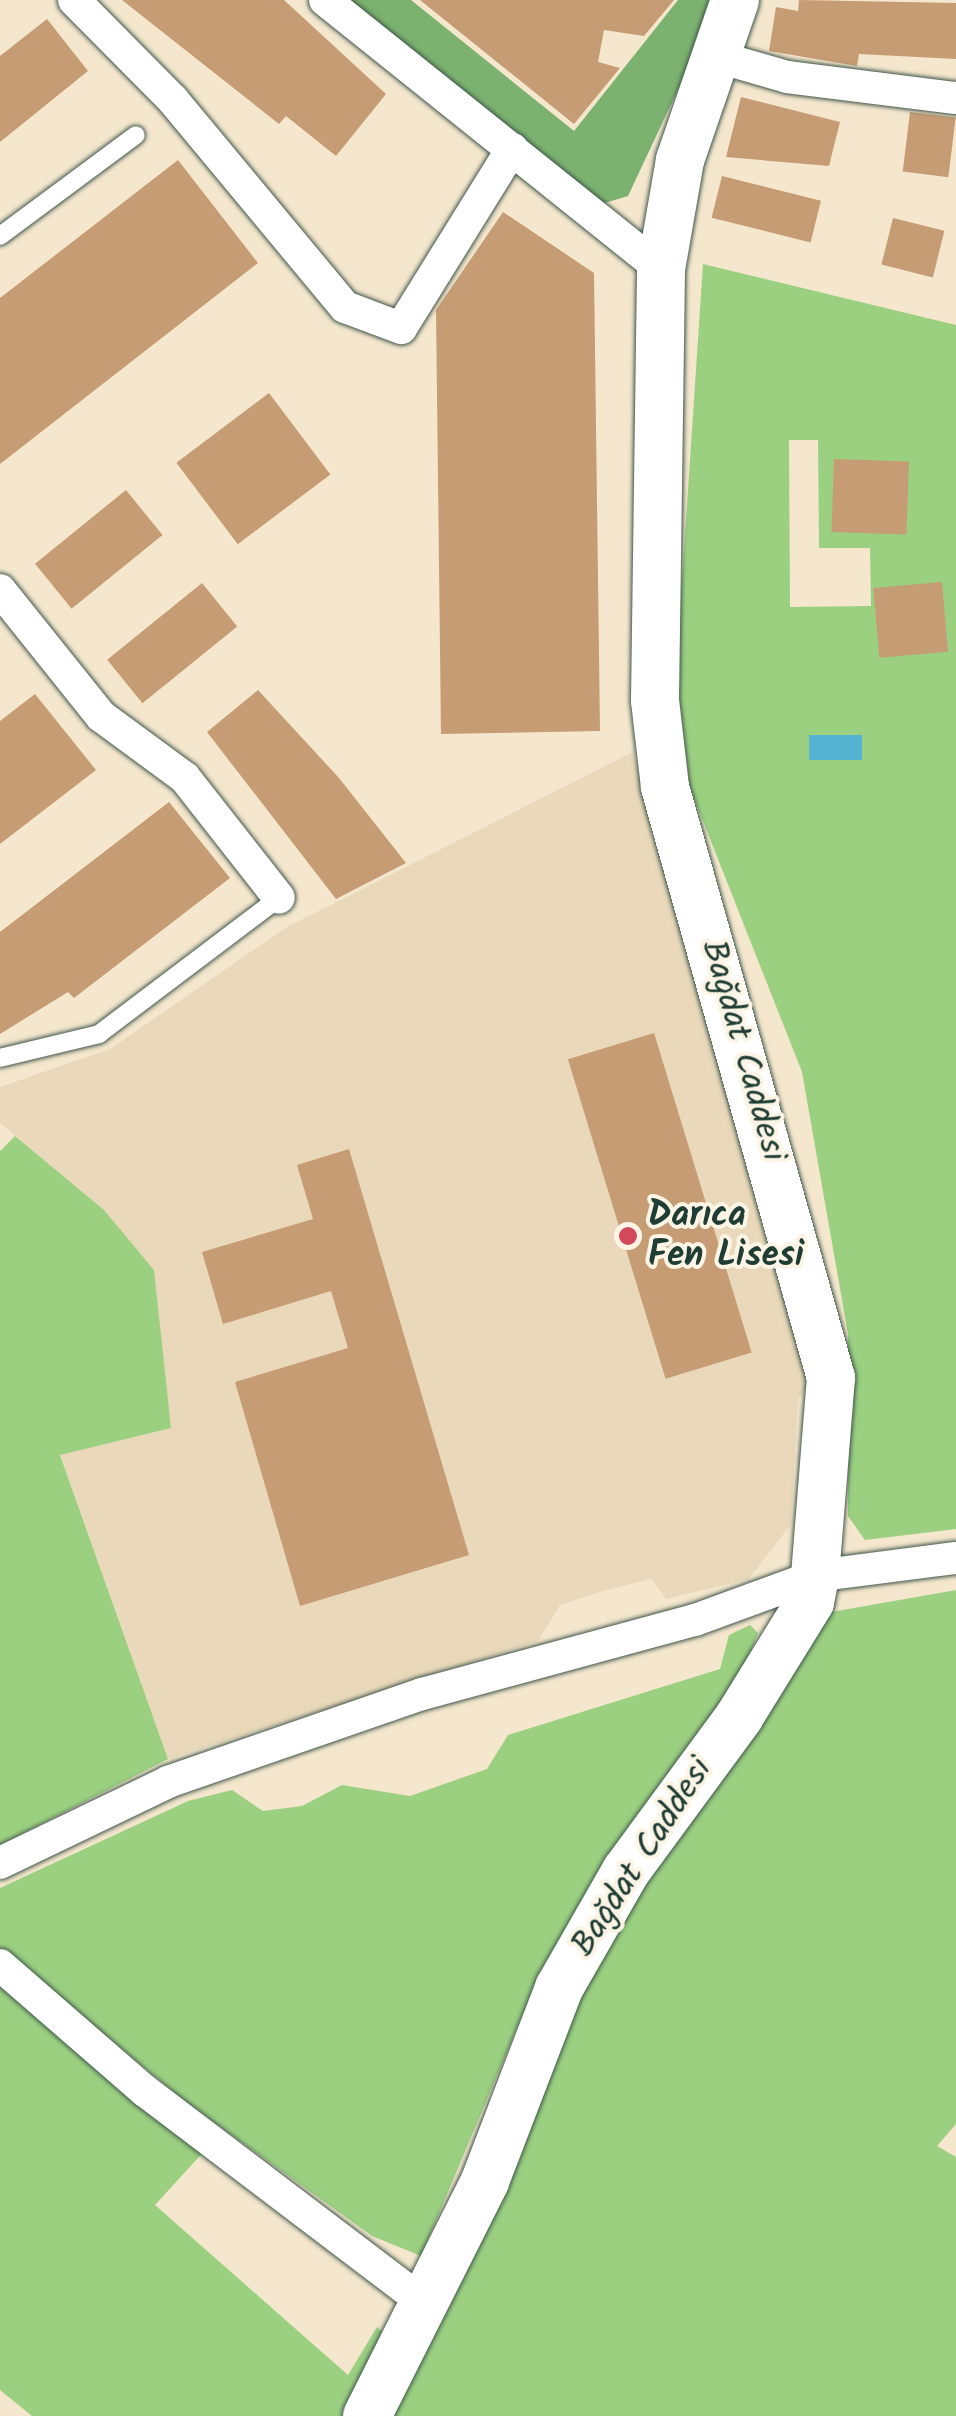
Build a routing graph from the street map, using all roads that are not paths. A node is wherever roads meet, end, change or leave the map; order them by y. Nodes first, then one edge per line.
1 (74, 0) edge
2 (325, 0) edge
3 (735, 0) edge
4 (711, 55) junction
5 (956, 98) edge
6 (136, 135) dead end
7 (512, 149) junction
8 (0, 236) edge
9 (662, 268) junction
10 (0, 590) edge
11 (280, 898) joint
12 (0, 1058) edge
13 (956, 1558) edge
14 (814, 1576) junction
15 (0, 1863) edge
16 (0, 1965) edge
17 (422, 2301) junction
18 (366, 2416) edge

1 - 7 street
2 - 7 street
3 - 4 street, Bağdat Caddesi
4 - 5 street
4 - 9 street, Bağdat Caddesi
6 - 8 lane
7 - 9 street
9 - 14 street, Bağdat Caddesi
10 - 11 street
11 - 12 lane
13 - 14 street
14 - 15 street
14 - 17 street, Bağdat Caddesi
16 - 17 street
17 - 18 street, Bağdat Caddesi

